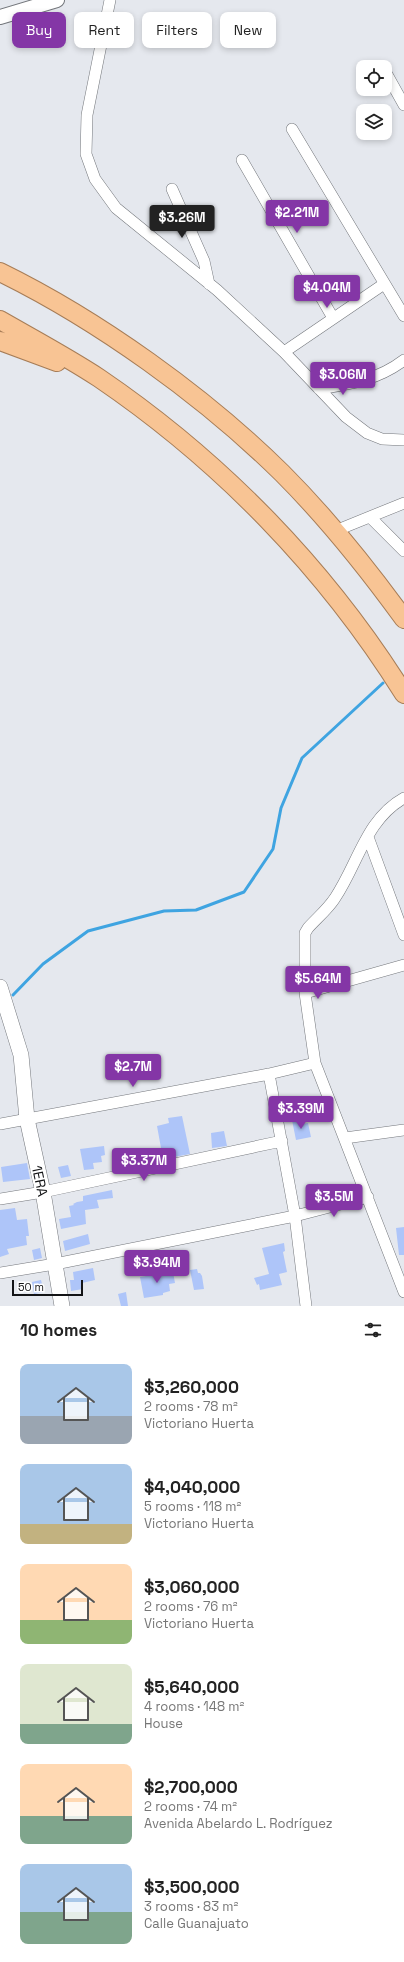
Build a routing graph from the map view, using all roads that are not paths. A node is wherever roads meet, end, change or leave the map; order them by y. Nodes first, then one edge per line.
1 (57, 0) edge
2 (110, 0) edge
3 (0, 17) edge
4 (392, 84) edge
5 (404, 105) edge
6 (292, 129) dead end
7 (242, 160) dead end
8 (172, 188) dead end
9 (0, 264) edge
10 (0, 272) edge
11 (209, 284) junction
12 (384, 284) junction
13 (35, 290) junction
14 (404, 316) edge
15 (333, 318) junction
16 (0, 320) edge
17 (0, 341) edge
18 (284, 352) junction
19 (404, 360) edge
20 (98, 378) junction
21 (319, 389) junction
22 (404, 440) edge
23 (404, 503) edge
24 (370, 516) junction
25 (336, 531) junction
26 (404, 551) edge
27 (404, 619) edge
28 (404, 694) edge
29 (404, 798) edge
30 (368, 837) junction
31 (404, 935) edge
32 (404, 965) edge
33 (0, 987) edge
34 (305, 993) junction
35 (315, 1063) junction
36 (269, 1074) junction
37 (27, 1119) junction
38 (0, 1124) edge
39 (404, 1130) edge
40 (345, 1138) junction
41 (282, 1141) junction
42 (43, 1192) junction
43 (368, 1197) junction
44 (0, 1199) edge
45 (295, 1216) junction
46 (55, 1264) junction
47 (0, 1273) edge
48 (404, 1292) edge
49 (62, 1306) edge
50 (306, 1306) edge

1 - 3 street
2 - 11 street
4 - 5 street
6 - 12 street
7 - 15 street
8 - 11 street
9 - 13 highway
10 - 13 highway
11 - 18 street
12 - 14 street
12 - 15 street
13 - 25 highway
15 - 18 street
16 - 20 highway
17 - 20 highway
18 - 21 street
19 - 21 street
20 - 28 highway
21 - 22 street
23 - 24 street
24 - 25 street
24 - 26 street
25 - 27 highway
29 - 30 street
30 - 31 street
30 - 34 street
32 - 34 street
33 - 37 main road, 1ERA
34 - 35 street
35 - 36 street
35 - 40 street
36 - 37 street
36 - 41 street
37 - 38 street
37 - 42 main road, 1ERA
39 - 40 street
40 - 43 street
41 - 42 street
41 - 45 street
42 - 44 street
42 - 46 main road, 1ERA
43 - 45 street
43 - 48 street
45 - 46 street
45 - 50 street
46 - 47 street
46 - 49 main road, 1ERA

